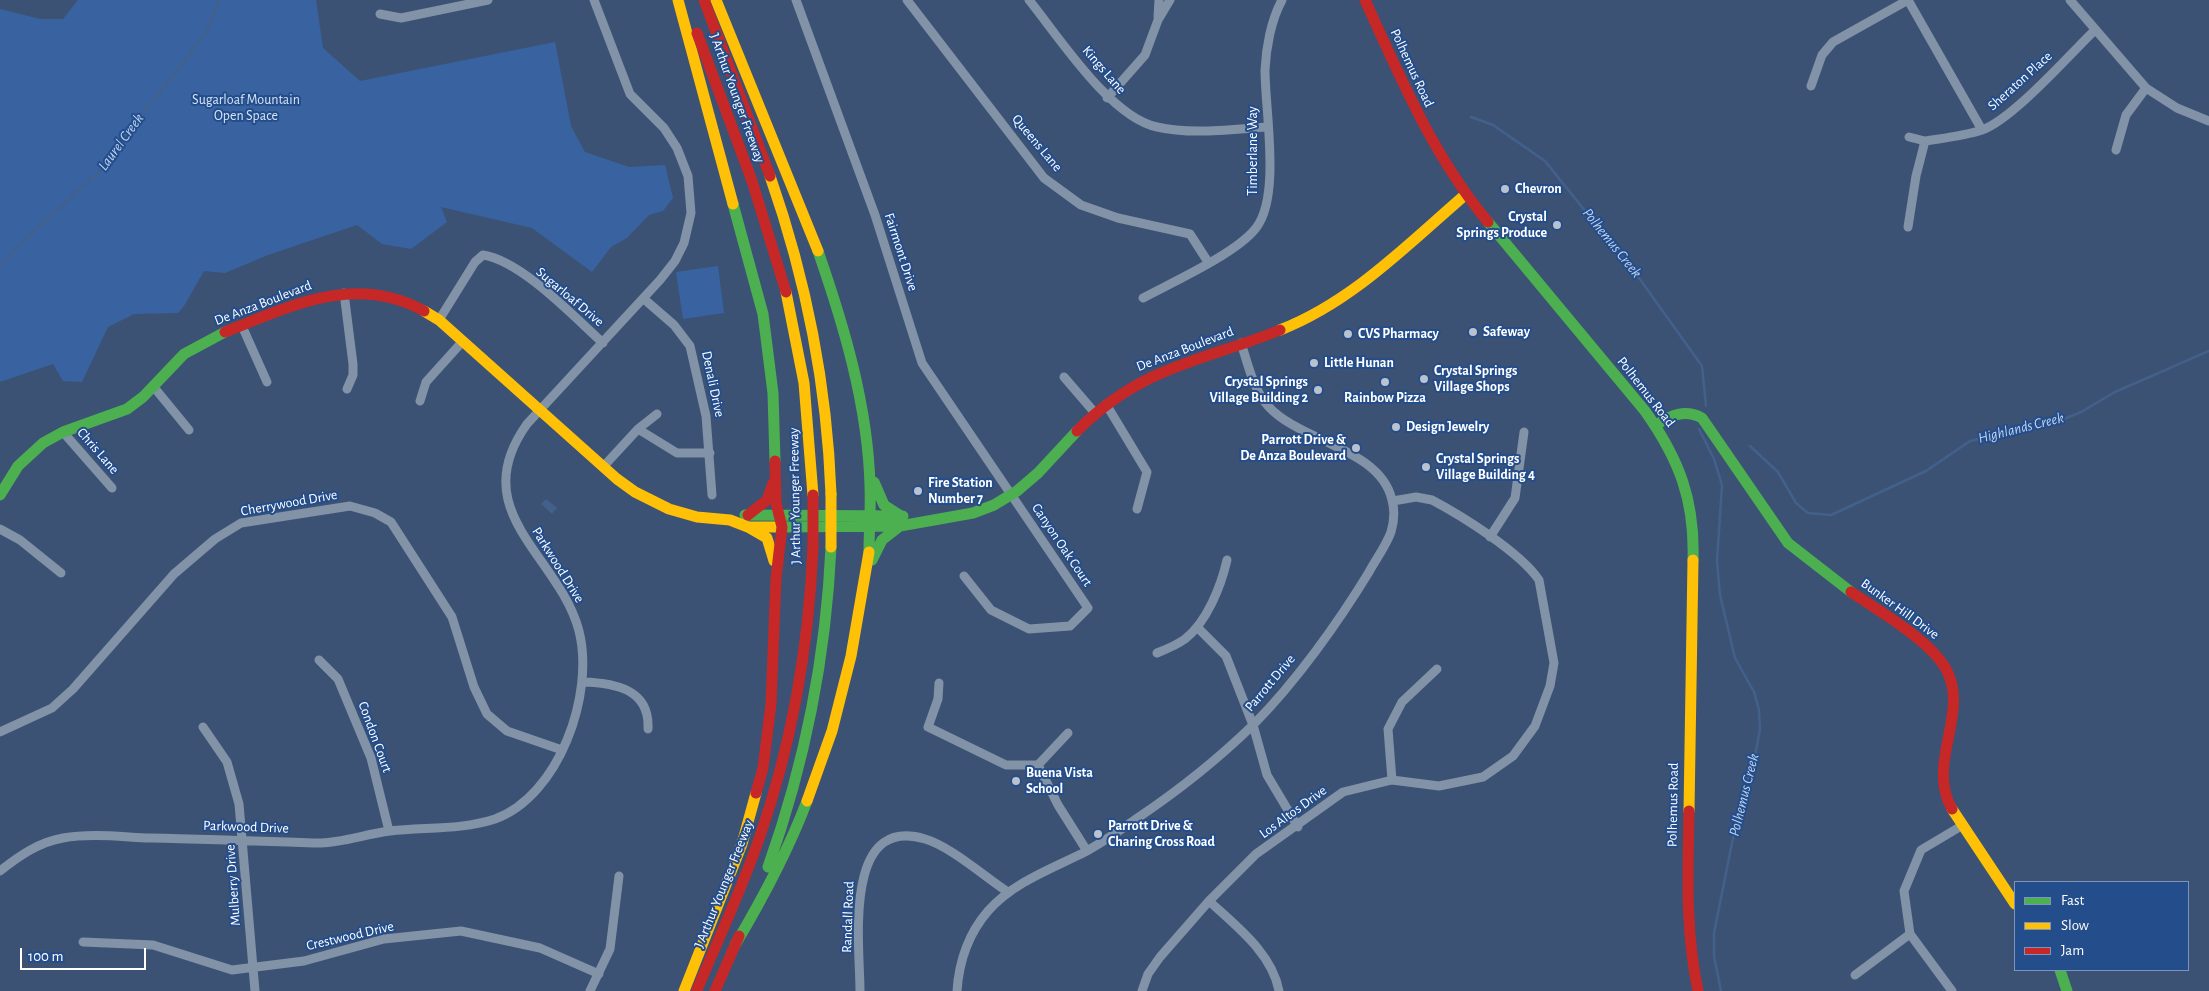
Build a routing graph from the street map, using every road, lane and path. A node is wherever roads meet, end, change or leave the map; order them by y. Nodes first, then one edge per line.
1 (488, 0) edge
2 (594, 0) edge
3 (678, 0) edge
4 (685, 0) edge
5 (704, 0) edge
6 (716, 0) edge
7 (796, 0) edge
8 (907, 0) edge
9 (1029, 0) edge
10 (1159, 0) edge
11 (1170, 0) edge
12 (1282, 0) edge
13 (1365, 0) edge
14 (1908, 0) edge
15 (2070, 0) edge
16 (380, 14) dead end
17 (1158, 20) junction
18 (2095, 30) junction
19 (1811, 86) dead end
20 (2146, 88) junction
21 (1108, 98) junction
22 (2209, 121) edge
23 (1268, 127) junction
24 (1982, 130) junction
25 (1909, 136) dead end
26 (1925, 141) junction
27 (2116, 150) dead end
28 (1465, 195) junction
29 (1908, 227) dead end
30 (1208, 262) junction
31 (344, 293) junction
32 (1143, 298) dead end
33 (644, 299) junction
34 (439, 320) junction
35 (242, 326) junction
36 (464, 341) junction
37 (603, 343) junction
38 (1241, 343) junction
39 (1064, 377) dead end
40 (267, 382) dead end
41 (153, 386) junction
42 (347, 389) dead end
43 (420, 402) dead end
44 (1106, 404) junction
45 (539, 411) junction
46 (1095, 413) junction
47 (657, 414) dead end
48 (1656, 425) junction
49 (638, 429) junction
50 (190, 430) dead end
51 (63, 432) junction
52 (1524, 432) dead end
53 (710, 453) junction
54 (869, 460) junction
55 (603, 467) junction
56 (776, 470) junction
57 (112, 488) dead end
58 (0, 495) edge
59 (712, 495) dead end
60 (1012, 495) junction
61 (1393, 501) junction
62 (1137, 509) dead end
63 (778, 515) junction
64 (748, 521) junction
65 (869, 521) junction
66 (900, 521) junction
67 (782, 527) junction
68 (0, 529) edge
69 (1490, 537) junction
70 (1227, 560) dead end
71 (61, 572) dead end
72 (867, 573) junction
73 (964, 576) dead end
74 (776, 578) junction
75 (1197, 627) junction
76 (1157, 653) dead end
77 (319, 660) dead end
78 (1437, 669) dead end
79 (583, 682) junction
80 (939, 683) dead end
81 (1253, 725) junction
82 (202, 727) dead end
83 (648, 729) dead end
84 (0, 732) edge
85 (1068, 733) dead end
86 (562, 750) junction
87 (1038, 765) junction
88 (1392, 780) junction
89 (1963, 825) junction
90 (1298, 827) junction
91 (389, 831) junction
92 (244, 840) junction
93 (1087, 851) junction
94 (0, 871) edge
95 (619, 876) dead end
96 (1008, 892) junction
97 (1210, 901) junction
98 (2014, 902) edge
99 (1910, 934) junction
100 (83, 942) dead end
101 (735, 945) junction
102 (252, 969) junction
103 (2060, 971) edge
104 (598, 974) junction
105 (1855, 975) dead end
106 (255, 991) edge
107 (590, 991) edge
108 (684, 991) edge
109 (696, 991) edge
110 (715, 991) edge
111 (860, 991) edge
112 (957, 991) edge
113 (1142, 991) edge
114 (1279, 991) edge
115 (1698, 991) edge
116 (1952, 991) edge
117 (2067, 991) edge

1 - 16 street
2 - 33 street, Parkwood Drive
3 - 56 main road
4 - 109 main road, J Arthur Younger Freeway, bridge
5 - 101 main road, J Arthur Younger Freeway, bridge
6 - 54 main road
7 - 60 street, Fairmont Drive
8 - 30 street, Queens Lane
9 - 21 street, Kings Lane
10 - 17 street
11 - 17 street
12 - 23 street, Timberlane Way
13 - 28 main road, Polhemus Road
14 - 19 street
14 - 24 street
15 - 18 street
17 - 21 street
18 - 20 street
18 - 24 street, Sheraton Place
20 - 22 street
20 - 27 street
21 - 23 street, Kings Lane
23 - 30 street, Timberlane Way
24 - 26 street, Sheraton Place
25 - 26 street, Sheraton Place
26 - 29 street
28 - 38 main road, De Anza Boulevard
28 - 48 main road, Polhemus Road
30 - 32 street, Timberlane Way
31 - 34 main road, De Anza Boulevard
31 - 35 main road, De Anza Boulevard
31 - 42 street
33 - 37 street, Parkwood Drive
33 - 53 street, Denali Drive
34 - 36 main road, De Anza Boulevard
34 - 37 street, Sugarloaf Drive
35 - 40 street
35 - 41 main road, De Anza Boulevard
36 - 43 street
36 - 45 main road, De Anza Boulevard
37 - 45 street, Parkwood Drive
38 - 44 main road, De Anza Boulevard
38 - 61 street, Parrott Drive
39 - 46 street
41 - 50 street
41 - 51 main road, De Anza Boulevard
44 - 46 main road, De Anza Boulevard
44 - 62 street
45 - 55 main road, De Anza Boulevard
45 - 79 street, Parkwood Drive
46 - 60 main road, De Anza Boulevard
47 - 49 street
48 - 89 main road, Bunker Hill Drive
48 - 115 main road, Polhemus Road
49 - 53 street
49 - 55 street
51 - 57 street, Chris Lane
51 - 58 main road, De Anza Boulevard
52 - 69 street
53 - 59 street, Denali Drive
54 - 65 main road
54 - 66 main road
55 - 64 main road, De Anza Boulevard
56 - 63 main road
56 - 64 main road
60 - 66 main road, De Anza Boulevard
60 - 73 street, Canyon Oak Court
61 - 69 street, Los Altos Drive
61 - 81 street, Parrott Drive
63 - 64 main road, De Anza Boulevard
63 - 65 main road, De Anza Boulevard
63 - 67 main road
64 - 67 main road, De Anza Boulevard
64 - 74 main road
65 - 66 main road, De Anza Boulevard
65 - 67 main road, De Anza Boulevard
65 - 72 main road
66 - 72 main road
67 - 74 main road
68 - 71 street
69 - 88 street, Los Altos Drive
70 - 75 street
72 - 101 main road
74 - 108 main road
75 - 76 street
75 - 81 street
77 - 91 street, Condon Court
78 - 88 street
79 - 83 street
79 - 86 street, Parkwood Drive
80 - 87 street
81 - 90 street
81 - 93 street, Parrott Drive
82 - 92 street, Mulberry Drive
84 - 86 street, Cherrywood Drive
85 - 87 street
86 - 91 street, Parkwood Drive
87 - 93 street
88 - 90 street, Los Altos Drive
89 - 98 main road, Bunker Hill Drive
89 - 99 street
90 - 97 street, Los Altos Drive
91 - 92 street, Parkwood Drive
92 - 94 street, Parkwood Drive
92 - 102 street, Mulberry Drive
93 - 96 street, Parrott Drive
95 - 104 street
96 - 111 street, Randall Road
96 - 112 street, Parrott Drive
97 - 113 street, Los Altos Drive
97 - 114 street
99 - 105 street
99 - 116 street
100 - 102 street, Crestwood Drive
101 - 110 main road, J Arthur Younger Freeway
102 - 104 street, Crestwood Drive
102 - 106 street, Mulberry Drive
103 - 117 main road
104 - 107 street

